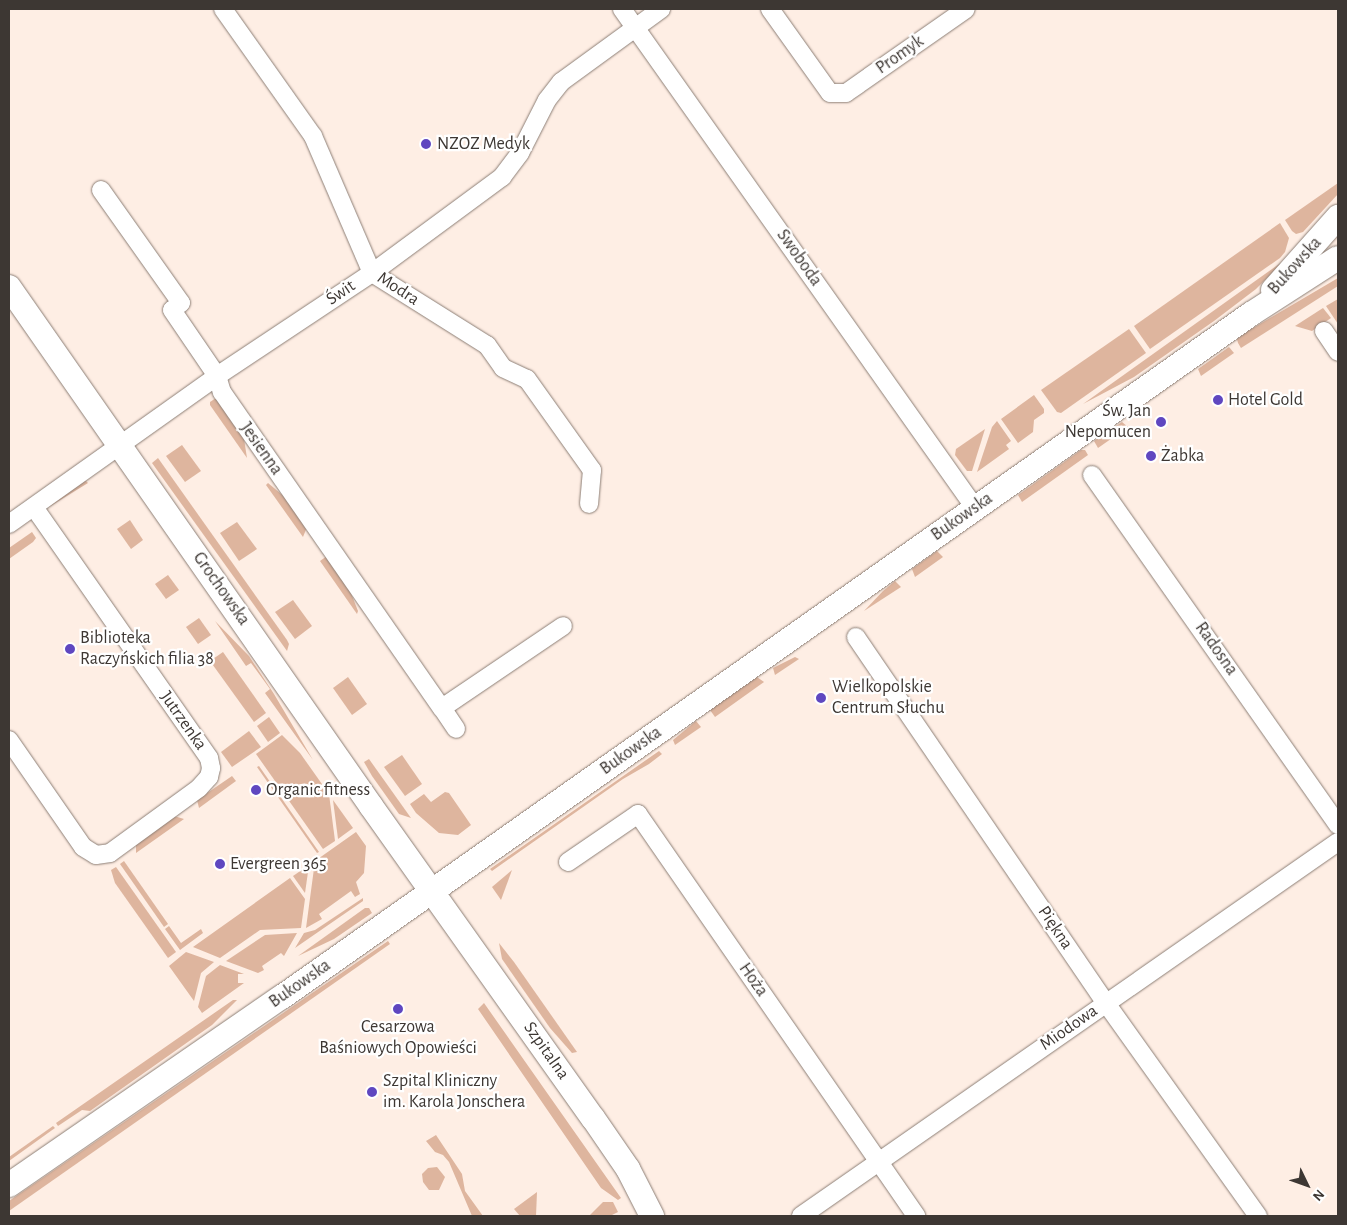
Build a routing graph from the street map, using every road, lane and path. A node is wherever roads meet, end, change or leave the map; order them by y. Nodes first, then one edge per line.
1 (223, 9) edge
2 (622, 9) edge
3 (661, 9) edge
4 (770, 9) edge
5 (966, 9) edge
6 (635, 27) junction
7 (101, 190) dead end
8 (1338, 217) edge
9 (1338, 258) edge
10 (372, 272) junction
11 (9, 287) edge
12 (1251, 314) junction
13 (1324, 332) dead end
14 (1338, 352) edge
15 (218, 376) junction
16 (120, 446) junction
17 (1092, 475) dead end
18 (589, 504) dead end
19 (34, 507) junction
20 (975, 508) junction
21 (9, 524) edge
22 (563, 626) dead end
23 (856, 637) dead end
24 (442, 708) junction
25 (456, 729) dead end
26 (9, 740) edge
27 (1338, 824) edge
28 (1338, 842) edge
29 (568, 862) dead end
30 (432, 891) junction
31 (1106, 1003) junction
32 (878, 1161) junction
33 (9, 1185) edge
34 (652, 1216) edge
35 (801, 1216) edge
36 (916, 1216) edge
37 (1258, 1216) edge

1 - 10 street, Modra
2 - 6 street, Swoboda
3 - 6 street, Świt
4 - 5 street, Promyk
6 - 10 street, Świt
6 - 20 street, Swoboda
7 - 15 street, Jesienna
8 - 12 main road, Bukowska
9 - 12 main road, Bukowska
10 - 15 street, Świt
10 - 18 street, Modra
11 - 16 main road, Grochowska
12 - 20 main road, Bukowska
13 - 14 street
15 - 16 street, Świt
15 - 24 street, Jesienna
16 - 19 street, Świt
16 - 30 main road, Grochowska
17 - 27 street, Radosna
19 - 21 street, Świt
19 - 26 street, Jutrzenka
20 - 30 main road, Bukowska
22 - 24 street
23 - 31 street, Piękna
24 - 25 street, Jesienna
28 - 31 street, Miodowa
29 - 32 street, Hoża
30 - 33 main road, Bukowska
30 - 34 main road, Szpitalna
31 - 32 street, Miodowa
31 - 37 street, Piękna
32 - 35 street, Miodowa
32 - 36 street, Hoża

